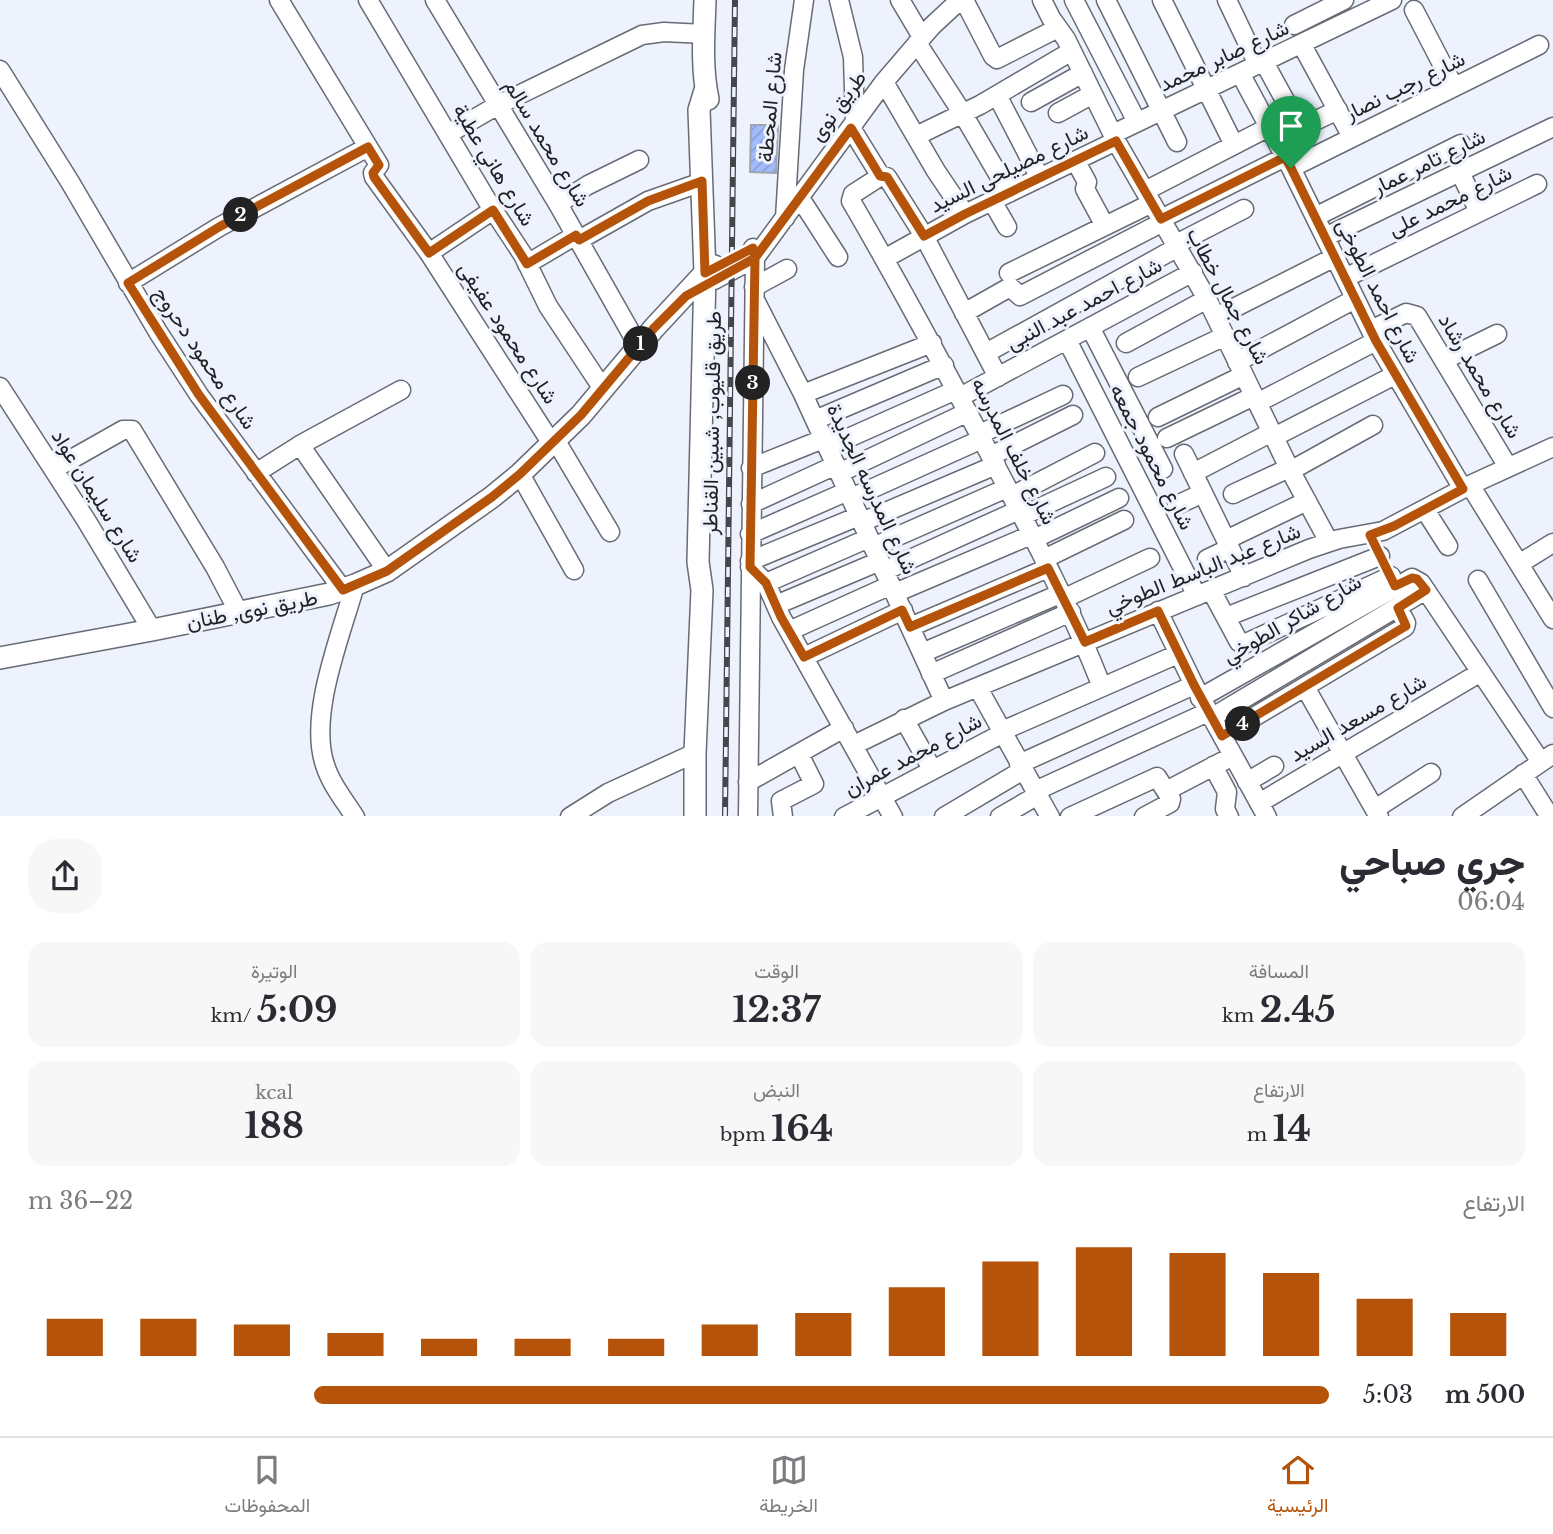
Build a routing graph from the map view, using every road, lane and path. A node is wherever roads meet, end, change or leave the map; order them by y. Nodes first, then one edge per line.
1 (279, 0) edge
2 (368, 0) edge
3 (435, 0) edge
4 (705, 0) edge
5 (804, 0) edge
6 (839, 0) edge
7 (900, 0) edge
8 (960, 0) edge
9 (1042, 0) edge
10 (1074, 0) edge
11 (1106, 0) edge
12 (1162, 0) edge
13 (1227, 0) edge
14 (1343, 0) edge
15 (1392, 0) edge
16 (1414, 10) dead end
17 (1294, 26) dead end
18 (1058, 28) junction
19 (704, 34) junction
20 (919, 40) junction
21 (1302, 45) junction
22 (1539, 45) dead end
23 (1072, 51) junction
24 (1261, 63) junction
25 (0, 70) edge
26 (1083, 73) junction
27 (1240, 73) junction
28 (884, 82) junction
29 (706, 87) junction
30 (1454, 87) junction
31 (1206, 89) junction
32 (1093, 94) junction
33 (997, 95) junction
34 (1031, 103) dead end
35 (498, 105) junction
36 (1161, 110) junction
37 (1338, 110) junction
38 (1058, 113) dead end
39 (963, 114) junction
40 (1137, 122) junction
41 (853, 125) junction
42 (1269, 127) junction
43 (1553, 127) edge
44 (448, 134) junction
45 (916, 136) junction
46 (1352, 137) junction
47 (1115, 138) junction
48 (1177, 142) dead end
49 (1461, 144) dead end
50 (1234, 145) junction
51 (368, 147) junction
52 (639, 160) dead end
53 (1076, 162) junction
54 (1288, 162) junction
55 (1460, 172) junction
56 (881, 176) junction
57 (1041, 178) junction
58 (702, 181) junction
59 (1537, 184) dead end
60 (1009, 193) junction
61 (1149, 197) junction
62 (800, 198) junction
63 (992, 201) junction
64 (558, 204) junction
65 (1244, 209) dead end
66 (493, 210) junction
67 (1479, 212) junction
68 (965, 214) junction
69 (1315, 217) junction
70 (785, 218) junction
71 (1162, 220) junction
72 (1105, 226) junction
73 (1007, 227) dead end
74 (924, 236) junction
75 (577, 237) junction
76 (1325, 237) junction
77 (1177, 246) junction
78 (757, 251) junction
79 (429, 253) junction
80 (1048, 254) junction
81 (838, 257) dead end
82 (1335, 257) junction
83 (884, 259) junction
84 (527, 264) junction
85 (788, 269) dead end
86 (1193, 272) junction
87 (1009, 273) dead end
88 (1059, 275) junction
89 (710, 276) junction
90 (1345, 278) junction
91 (128, 283) junction
92 (754, 293) junction
93 (1207, 299) junction
94 (1355, 299) junction
95 (1074, 305) junction
96 (964, 313) junction
97 (1216, 317) junction
98 (1090, 327) junction
99 (1497, 334) dead end
100 (1373, 335) junction
101 (1225, 336) junction
102 (1067, 340) junction
103 (932, 343) junction
104 (1126, 343) dead end
105 (639, 347) junction
106 (986, 354) junction
107 (1444, 360) junction
108 (944, 365) junction
109 (1240, 368) junction
110 (1395, 375) junction
111 (998, 377) junction
112 (1138, 377) dead end
113 (0, 387) edge
114 (603, 389) junction
115 (401, 390) dead end
116 (803, 394) junction
117 (1063, 395) dead end
118 (961, 399) junction
119 (1256, 399) junction
120 (1073, 415) dead end
121 (1158, 416) dead end
122 (815, 420) junction
123 (1373, 425) dead end
124 (1273, 434) junction
125 (981, 437) junction
126 (1167, 438) dead end
127 (554, 443) junction
128 (825, 443) junction
129 (300, 445) junction
130 (1553, 447) edge
131 (1095, 453) dead end
132 (1184, 454) dead end
133 (993, 461) junction
134 (1508, 467) junction
135 (751, 468) junction
136 (54, 469) junction
137 (837, 469) junction
138 (1163, 469) dead end
139 (1290, 469) junction
140 (256, 473) junction
141 (1193, 473) junction
142 (520, 474) junction
143 (1106, 477) dead end
144 (1467, 487) junction
145 (1203, 493) junction
146 (1233, 494) dead end
147 (849, 495) junction
148 (1119, 498) dead end
149 (1015, 502) junction
150 (1307, 502) junction
151 (751, 504) junction
152 (1177, 505) dead end
153 (1425, 510) junction
154 (1124, 520) dead end
155 (610, 532) dead end
156 (750, 534) junction
157 (1370, 535) junction
158 (1033, 537) junction
159 (1329, 542) junction
160 (1553, 543) edge
161 (1228, 544) junction
162 (1448, 546) dead end
163 (877, 554) junction
164 (1380, 556) junction
165 (1150, 558) dead end
166 (1207, 559) dead end
167 (1046, 563) junction
168 (750, 564) junction
169 (1519, 564) junction
170 (573, 570) dead end
171 (387, 571) junction
172 (1244, 577) junction
173 (1398, 580) junction
174 (1478, 580) dead end
175 (766, 583) junction
176 (349, 588) junction
177 (1426, 590) junction
178 (1204, 593) junction
179 (1066, 601) junction
180 (776, 606) junction
181 (1398, 608) junction
182 (902, 610) junction
183 (238, 611) junction
184 (1158, 611) junction
185 (1552, 614) edge
186 (1226, 617) junction
187 (910, 627) junction
188 (152, 630) junction
189 (789, 631) junction
190 (1085, 642) junction
191 (922, 653) junction
192 (1178, 653) junction
193 (804, 657) junction
194 (0, 658) edge
195 (1481, 672) junction
196 (931, 674) junction
197 (1102, 687) junction
198 (1305, 687) junction
199 (1548, 687) edge
200 (978, 688) junction
201 (944, 701) junction
202 (1203, 703) junction
203 (1553, 708) edge
204 (904, 719) junction
205 (844, 728) junction
206 (1002, 732) junction
207 (1222, 736) junction
208 (853, 745) junction
209 (695, 754) junction
210 (799, 754) junction
211 (1342, 754) junction
212 (1233, 756) junction
213 (1547, 758) edge
214 (1213, 766) junction
215 (1274, 766) dead end
216 (1021, 767) junction
217 (932, 769) junction
218 (1431, 773) dead end
219 (1523, 774) junction
220 (748, 782) junction
221 (1247, 782) junction
222 (1166, 790) junction
223 (1037, 793) junction
224 (881, 796) junction
225 (969, 810) edge
226 (1263, 810) edge
227 (1487, 810) edge
228 (1377, 813) edge
229 (354, 816) edge
230 (572, 816) edge
231 (695, 816) edge
232 (748, 816) edge
233 (783, 816) edge
234 (846, 816) edge
235 (892, 816) edge
236 (948, 816) edge
237 (1002, 816) edge
238 (1049, 816) edge
239 (1072, 816) edge
240 (1146, 816) edge
241 (1229, 816) edge
242 (1466, 816) edge
243 (1549, 816) edge

1 - 51 street, شارع محمود عفيفى
2 - 44 street, شارع هاني عطية
3 - 35 street, شارع محمد سالم
4 - 19 main road, طريق قليوب, شبين القناطر
5 - 70 street, شارع المحطة
6 - 41 street
7 - 20 street
8 - 18 street
8 - 20 street, طريق نوى
9 - 18 street, شارع جمال خطاب
10 - 40 street
11 - 36 street
12 - 31 street
13 - 24 street
14 - 17 street
15 - 21 street, شارع صابر محمد
16 - 30 street
18 - 23 street, شارع جمال خطاب
19 - 29 main road, طريق قليوب, شبين القناطر
19 - 35 street
20 - 28 street, طريق نوى
20 - 39 street
21 - 24 street, شارع صابر محمد
21 - 37 street
22 - 30 street, شارع رجب نصار
23 - 26 street, شارع جمال خطاب
23 - 33 street
24 - 27 street, شارع صابر محمد
24 - 37 street
25 - 91 street, شارع محمود دحروج
26 - 32 street, شارع جمال خطاب
26 - 34 street
27 - 31 street, شارع صابر محمد
27 - 42 street, شارع احمد الطوخى
28 - 41 street, طريق نوى
28 - 45 street
29 - 58 main road, طريق قليوب, شبين القناطر
29 - 89 main road, طريق قليوب, شبين القناطر
30 - 46 street, شارع رجب نصار
31 - 36 street, شارع صابر محمد
31 - 50 street
32 - 38 street
32 - 47 street, شارع جمال خطاب
33 - 39 street
33 - 57 street
35 - 44 street
35 - 64 street, شارع محمد سالم
36 - 40 street, شارع صابر محمد
36 - 48 street
37 - 46 street
39 - 45 street
39 - 60 street
40 - 47 street, شارع صابر محمد
41 - 56 street
41 - 62 street, طريق نوى
42 - 50 street
42 - 54 street, شارع احمد الطوخى
43 - 55 street, شارع تامر عمار
44 - 66 street, شارع هاني عطية
45 - 68 street
46 - 54 street, شارع رجب نصار
47 - 53 street, شارع مصيلحى السيد
47 - 61 street, شارع جمال خطاب
49 - 69 street
50 - 61 street
51 - 79 street, شارع محمود عفيفى
51 - 91 street
52 - 64 street
53 - 57 street, شارع مصيلحى السيد
53 - 72 street
54 - 69 street, شارع احمد الطوخى
54 - 71 street, شارع رجب نصار
55 - 67 street
55 - 76 street, شارع تامر عمار
56 - 74 street
56 - 83 street, شارع خلف المدرسه
57 - 60 street, شارع مصيلحى السيد
58 - 75 street
58 - 89 main road, طريق قليوب, شبين القناطر
59 - 67 street, شارع محمد على
60 - 63 street, شارع مصيلحى السيد
61 - 71 street, شارع جمال خطاب
61 - 72 street
62 - 70 street, طريق نوى
62 - 81 street
63 - 68 street, شارع مصيلحى السيد
63 - 73 street
64 - 75 street, شارع محمد سالم
65 - 77 street
66 - 79 street
66 - 84 street, شارع هاني عطية
67 - 90 street, شارع محمد على
68 - 74 street, شارع مصيلحى السيد
69 - 76 street, شارع احمد الطوخى
70 - 78 street, طريق نوى
71 - 77 street, شارع جمال خطاب
71 - 88 street, شارع رجب نصار
72 - 80 street
74 - 83 street, شارع مصيلحى السيد
74 - 96 street
75 - 84 street
75 - 105 street, شارع محمد سالم
76 - 82 street, شارع احمد الطوخى
77 - 86 street, شارع جمال خطاب
77 - 95 street
78 - 89 street, طريق نوى
78 - 92 street, طريق قليوب, شبين القناطر
79 - 127 street, شارع محمود عفيفى
80 - 87 street
80 - 88 street
82 - 90 street, شارع احمد الطوخى
82 - 97 street
83 - 103 street, شارع خلف المدرسه
84 - 114 street, شارع هاني عطية
85 - 92 street
86 - 93 street, شارع جمال خطاب
86 - 98 street, شارع احمد عبد النبى
88 - 95 street
88 - 96 street, شارع رجب نصار
89 - 105 main road, طريق نوى, طنان
89 - 209 main road, طريق قليوب, شبين القناطر
90 - 94 street, شارع احمد الطوخى
91 - 140 street, شارع محمود دحروج
92 - 116 street, شارع المدرسه الجديدة
92 - 135 street, طريق قليوب, شبين القناطر
93 - 97 street, شارع جمال خطاب
93 - 104 street
94 - 100 street, شارع احمد الطوخى
94 - 109 street
95 - 106 street
96 - 106 street
97 - 101 street, شارع جمال خطاب
98 - 102 street, شارع احمد عبد النبى
98 - 138 street
99 - 107 street
100 - 107 street, شارع محمد رشاد
100 - 110 street, شارع احمد الطوخى
100 - 119 street
101 - 109 street, شارع جمال خطاب
101 - 112 street
102 - 111 street, شارع احمد عبد النبى
102 - 178 street, شارع محمود جمعه
103 - 108 street, شارع خلف المدرسه
103 - 116 street
105 - 114 main road, طريق نوى, طنان
106 - 111 street
107 - 134 street, شارع محمد رشاد
108 - 118 street, شارع خلف المدرسه
108 - 122 street
109 - 119 street, شارع جمال خطاب
109 - 121 street
110 - 124 street
110 - 144 street, شارع احمد الطوخى
111 - 118 street, شارع احمد عبد النبى
113 - 136 street, شارع سليمان عواد
114 - 127 main road, طريق نوى, طنان
115 - 129 street
116 - 122 street, شارع المدرسه الجديدة
117 - 125 street
118 - 125 street, شارع خلف المدرسه
118 - 128 street
118 - 137 street
119 - 124 street, شارع جمال خطاب
119 - 126 street
120 - 133 street
122 - 128 street, شارع المدرسه الجديدة
123 - 139 street
124 - 139 street, شارع جمال خطاب
124 - 141 street
125 - 133 street, شارع خلف المدرسه
125 - 147 street
127 - 142 main road, طريق نوى, طنان
127 - 155 street, شارع محمود عفيفى
128 - 135 street
128 - 137 street, شارع المدرسه الجديدة
129 - 140 street
129 - 171 street
130 - 134 street, شارع عبد الباسط الطوخي
131 - 149 street
132 - 141 street
133 - 149 street, شارع خلف المدرسه
133 - 163 street
134 - 144 street, شارع عبد الباسط الطوخي
135 - 151 street, طريق قليوب, شبين القناطر
136 - 183 street
136 - 188 street, شارع سليمان عواد
137 - 147 street, شارع المدرسه الجديدة
137 - 151 street
139 - 146 street
139 - 150 street, شارع جمال خطاب
140 - 176 street, شارع محمود دحروج
141 - 145 street
142 - 170 street
142 - 171 main road, طريق نوى, طنان
143 - 149 street
144 - 153 street, شارع عبد الباسط الطوخي
144 - 169 street, شارع احمد الطوخى
145 - 152 street
145 - 161 street
147 - 156 street
147 - 163 street, شارع المدرسه الجديدة
148 - 158 street
149 - 158 street, شارع خلف المدرسه
149 - 163 street
149 - 163 street
150 - 159 street, شارع جمال خطاب
150 - 161 street
151 - 156 street, طريق قليوب, شبين القناطر
153 - 157 street, شارع عبد الباسط الطوخي
153 - 162 street
154 - 167 street
156 - 168 street, طريق قليوب, شبين القناطر
157 - 159 street, شارع عبد الباسط الطوخي
157 - 164 street
158 - 163 street
158 - 167 street, شارع خلف المدرسه
159 - 172 street, شارع عبد الباسط الطوخي
160 - 169 street
161 - 166 street
161 - 172 street
163 - 168 street
163 - 175 street
163 - 180 street
163 - 182 street, شارع المدرسه الجديدة
163 - 189 street
164 - 173 street
164 - 186 street
165 - 179 street
167 - 179 street, شارع خلف المدرسه
167 - 187 street
168 - 175 street
168 - 220 street, طريق قليوب, شبين القناطر
169 - 185 street, شارع احمد الطوخى
171 - 176 main road, طريق نوى, طنان
172 - 178 street, شارع عبد الباسط الطوخي
173 - 177 street
173 - 186 street, شارع محمود جمعه
173 - 202 street, شارع شاكر الطوخي
174 - 199 street
175 - 180 street
176 - 183 main road, طريق نوى, طنان
176 - 229 street
177 - 181 street
177 - 195 street
178 - 184 street, شارع عبد الباسط الطوخي
178 - 186 street, شارع محمود جمعه
179 - 190 street, شارع خلف المدرسه
179 - 191 street
179 - 196 street
180 - 189 street
181 - 198 street
181 - 202 street
182 - 187 street, شارع المدرسه الجديدة
182 - 193 street
183 - 188 main road, طريق نوى, طنان
184 - 190 street, شارع عبد الباسط الطوخي
184 - 192 street
187 - 191 street, شارع المدرسه الجديدة
188 - 194 main road, طريق نوى, طنان
189 - 193 street
190 - 197 street, شارع خلف المدرسه
190 - 200 street, شارع عبد الباسط الطوخي
191 - 196 street, شارع المدرسه الجديدة
192 - 197 street, شارع محمد عمران
192 - 202 street
193 - 205 street
195 - 211 street, شارع مسعد السيد
195 - 213 street
196 - 201 street, شارع المدرسه الجديدة
197 - 206 street, شارع محمد عمران
198 - 207 street
198 - 211 street
199 - 203 street
200 - 201 street, شارع عبد الباسط الطوخي
200 - 206 street
201 - 204 street, شارع عبد الباسط الطوخي
202 - 207 street
202 - 216 street
202 - 223 street
204 - 208 street, شارع عبد الباسط الطوخي
204 - 217 street
205 - 208 street
205 - 210 street
206 - 216 street
206 - 217 street, شارع محمد عمران
207 - 212 street
208 - 224 street
209 - 230 street
209 - 231 main road, طريق قليوب, شبين القناطر
210 - 220 street
210 - 233 street
211 - 226 street, شارع مسعد السيد
211 - 228 street
212 - 214 street
212 - 221 street
213 - 219 street
214 - 222 street
214 - 241 street
215 - 221 street
216 - 223 street
216 - 225 street
217 - 224 street, شارع محمد عمران
218 - 228 street
219 - 227 street
219 - 243 street
220 - 232 street, طريق قليوب, شبين القناطر
221 - 226 street
222 - 239 street
222 - 240 street
223 - 237 street
223 - 238 street
224 - 234 street, شارع محمد عمران
224 - 235 street
225 - 236 street
227 - 242 street

